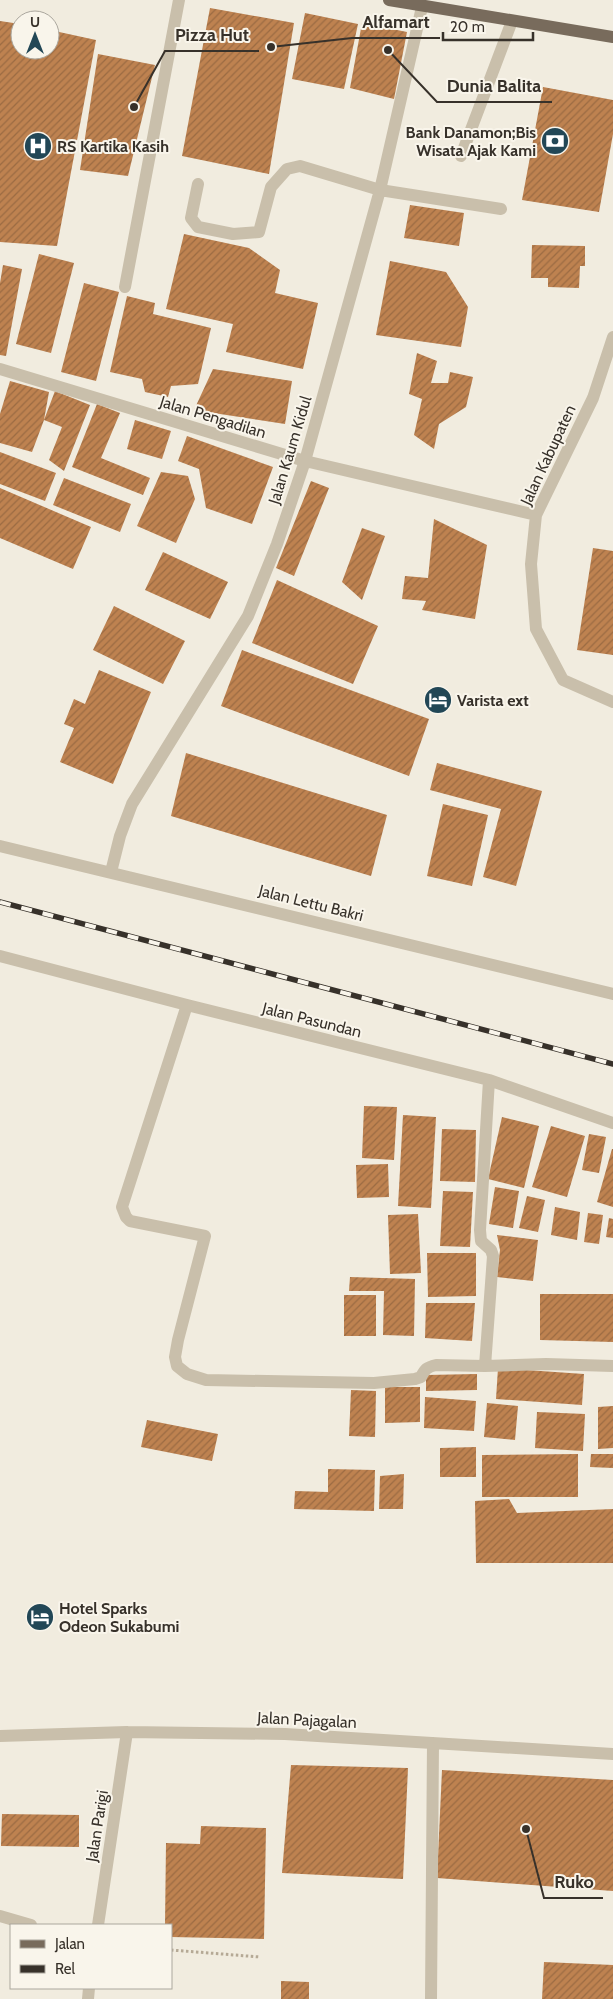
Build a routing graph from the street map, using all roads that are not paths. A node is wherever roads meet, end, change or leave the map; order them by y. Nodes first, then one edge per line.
1 (179, 0) edge
2 (389, 0) edge
3 (422, 7) junction
4 (512, 21) junction
5 (613, 37) edge
6 (461, 156) dead end
7 (198, 184) dead end
8 (380, 190) junction
9 (502, 209) dead end
10 (124, 287) dead end
11 (613, 337) edge
12 (0, 369) edge
13 (305, 461) junction
14 (536, 515) junction
15 (613, 702) edge
16 (0, 846) edge
17 (111, 872) junction
18 (0, 956) edge
19 (613, 994) edge
20 (187, 1006) junction
21 (489, 1080) junction
22 (613, 1123) edge
23 (485, 1366) junction
24 (613, 1366) edge
25 (128, 1732) junction
26 (0, 1736) edge
27 (432, 1743) junction
28 (613, 1754) edge
29 (0, 1916) edge
30 (28, 1924) edge
31 (98, 1924) edge
32 (431, 1999) edge

1 - 10 street
2 - 3 main road
3 - 4 main road
3 - 8 street, Jalan Kaum Kidul
4 - 5 main road
4 - 6 street
7 - 8 street
8 - 9 street
8 - 13 street, Jalan Kaum Kidul
11 - 14 street, Jalan Kabupaten
12 - 13 street, Jalan Pengadilan
13 - 14 street, Jalan Pengadilan
13 - 17 street, Jalan Kaum Kidul
14 - 15 street, Jalan Kabupaten
16 - 17 street, Jalan Lettu Bakri
17 - 19 street, Jalan Lettu Bakri
18 - 20 street, Jalan Pasundan
20 - 21 street, Jalan Pasundan
20 - 23 street
21 - 22 street, Jalan Pasundan
21 - 23 street
23 - 24 street
25 - 26 street, Jalan Pajagalan
25 - 27 street, Jalan Pajagalan
25 - 31 street, Jalan Parigi
27 - 28 street, Jalan Pajagalan
27 - 32 street
29 - 30 street

